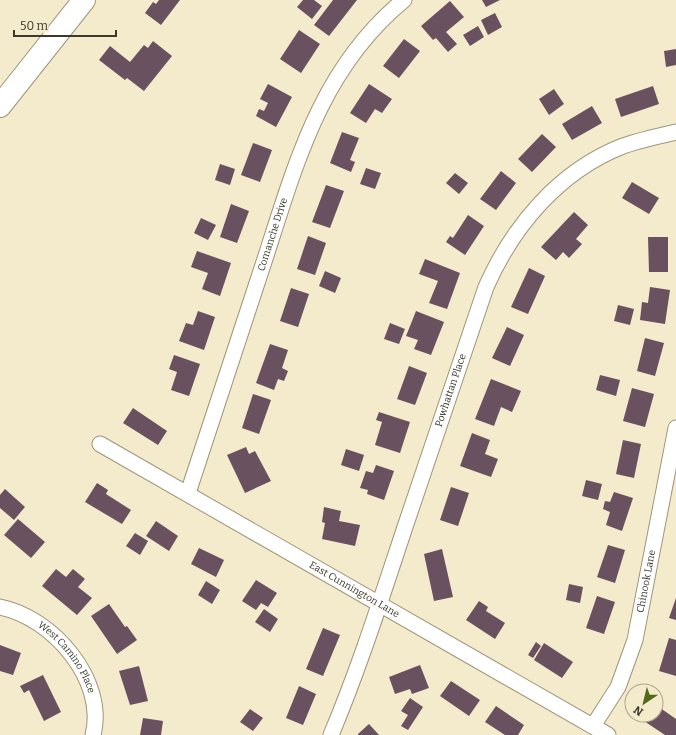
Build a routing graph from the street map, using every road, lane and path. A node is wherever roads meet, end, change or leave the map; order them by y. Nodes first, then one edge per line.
1 (84, 0) edge
2 (404, 0) edge
3 (0, 106) edge
4 (676, 133) edge
5 (676, 428) edge
6 (100, 444) dead end
7 (188, 493) junction
8 (380, 606) junction
9 (0, 607) edge
10 (593, 726) junction
11 (93, 735) edge
12 (331, 735) edge
13 (608, 735) edge

1 - 3 main road
2 - 7 street, Comanche Drive
4 - 8 street, Powhattan Place
5 - 10 street, Chinook Lane
6 - 7 street, East Cunnington Lane
7 - 8 street, East Cunnington Lane
8 - 10 street, East Cunnington Lane
8 - 12 street, Powhattan Place
9 - 11 street, West Camino Place
10 - 13 street, East Cunnington Lane

